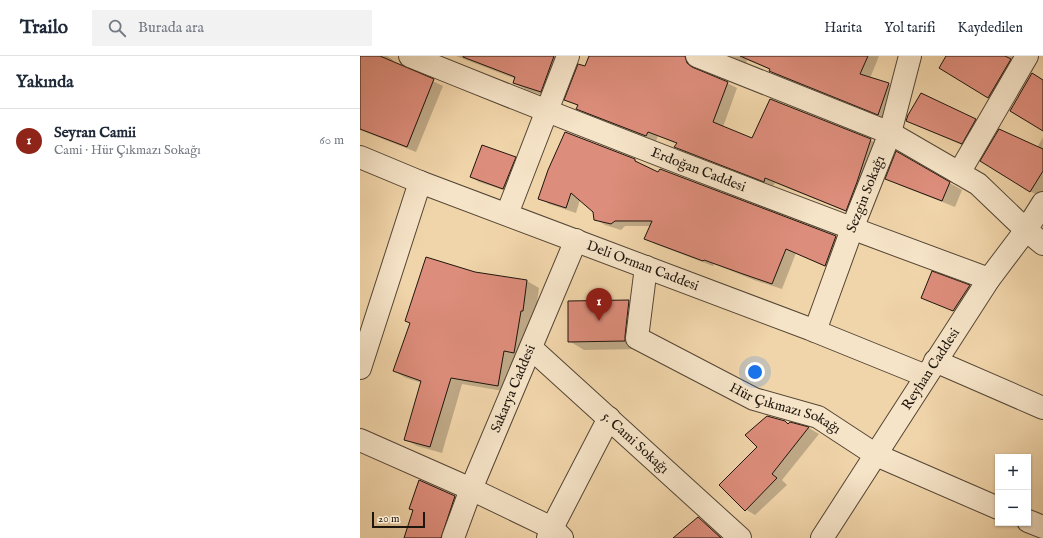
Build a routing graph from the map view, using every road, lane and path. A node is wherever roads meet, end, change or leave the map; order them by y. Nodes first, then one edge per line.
1 (410, 56) edge
2 (568, 56) edge
3 (697, 56) edge
4 (910, 56) edge
5 (1028, 56) edge
6 (546, 111) junction
7 (890, 133) junction
8 (360, 157) edge
9 (959, 172) junction
10 (420, 182) junction
11 (1043, 203) edge
12 (507, 214) junction
13 (852, 229) junction
14 (1026, 230) junction
15 (576, 240) junction
16 (1043, 244) edge
17 (646, 267) junction
18 (989, 279) junction
19 (815, 331) junction
20 (531, 348) junction
21 (360, 368) edge
22 (930, 369) junction
23 (1043, 408) edge
24 (609, 418) junction
25 (360, 440) edge
26 (876, 455) junction
27 (471, 489) junction
28 (995, 507) edge
29 (1031, 522) edge
30 (1043, 527) edge
31 (554, 535) edge
32 (453, 538) edge
33 (740, 538) edge
34 (822, 538) edge

1 - 6 street, Erdoğan Caddesi
2 - 6 street
3 - 7 street
4 - 7 street, Sezgin Sokağı
5 - 9 street
6 - 12 street
6 - 13 street, Erdoğan Caddesi
7 - 9 street
7 - 13 street, Sezgin Sokağı
8 - 10 street, Deli Orman Caddesi
9 - 14 street
10 - 12 street, Deli Orman Caddesi
10 - 21 street
11 - 14 street, Reyhan Caddesi
12 - 15 street, Deli Orman Caddesi
13 - 18 street, Erdoğan Caddesi
13 - 19 street, Sezgin Sokağı
14 - 16 street
14 - 18 street, Reyhan Caddesi
15 - 17 street, Deli Orman Caddesi
15 - 20 street, Sakarya Caddesi
17 - 19 street, Deli Orman Caddesi
17 - 26 street, Hür Çıkmazı Sokağı
18 - 22 street, Reyhan Caddesi
19 - 22 street, Deli Orman Caddesi
20 - 24 street, 5. Cami Sokağı
20 - 27 street, Sakarya Caddesi
22 - 23 street, Deli Orman Caddesi
22 - 26 street, Reyhan Caddesi
24 - 31 street
24 - 33 street, 5. Cami Sokağı
25 - 27 street
26 - 28 street, Hür Çıkmazı Sokağı
26 - 34 street, Reyhan Caddesi
27 - 31 street
27 - 32 street, Sakarya Caddesi
29 - 30 street

